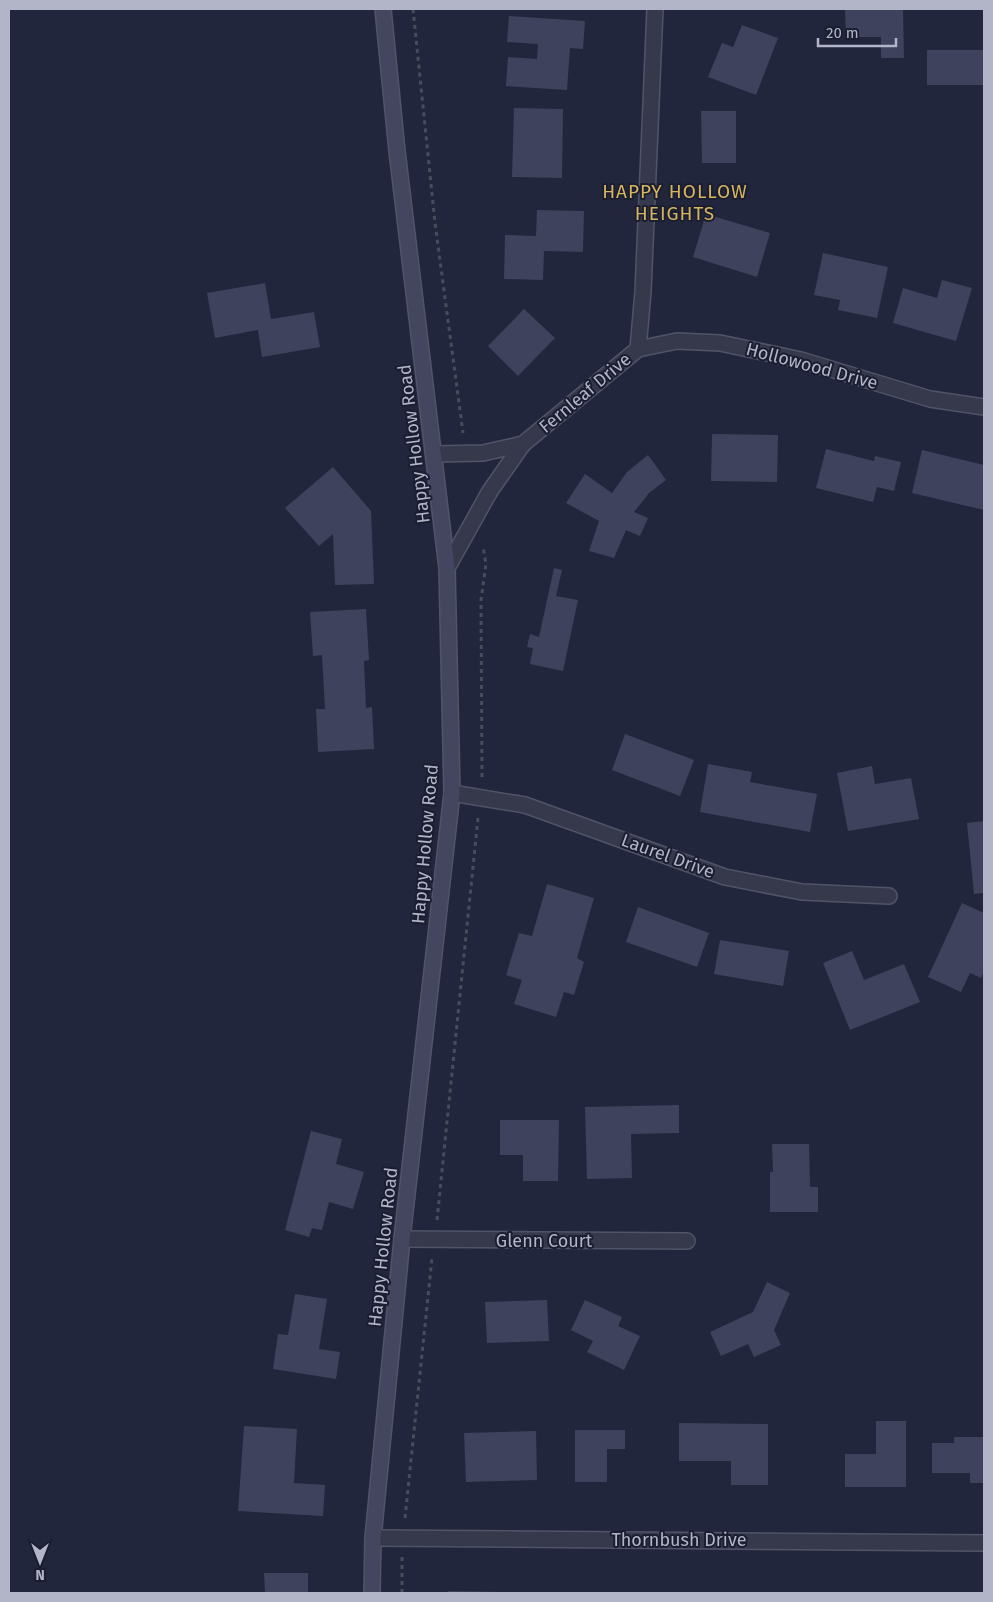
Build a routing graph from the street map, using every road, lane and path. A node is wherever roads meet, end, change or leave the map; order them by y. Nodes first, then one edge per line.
1 (384, 9) edge
2 (655, 9) edge
3 (638, 349) junction
4 (984, 407) edge
5 (524, 444) junction
6 (435, 454) junction
7 (447, 568) junction
8 (452, 793) junction
9 (889, 896) dead end
10 (402, 1239) junction
11 (687, 1241) dead end
12 (373, 1538) junction
13 (984, 1543) edge
14 (372, 1593) edge

1 - 6 main road, Happy Hollow Road
2 - 3 street, Fernleaf Drive
3 - 4 street, Hollowood Drive
3 - 5 street, Fernleaf Drive
5 - 6 street, Fernleaf Drive
5 - 7 street
6 - 7 main road, Happy Hollow Road
7 - 8 main road, Happy Hollow Road
8 - 9 street, Laurel Drive
8 - 10 main road, Happy Hollow Road
10 - 11 street, Glenn Court
10 - 12 main road, Happy Hollow Road
12 - 13 street, Thornbush Drive
12 - 14 main road, Happy Hollow Road

